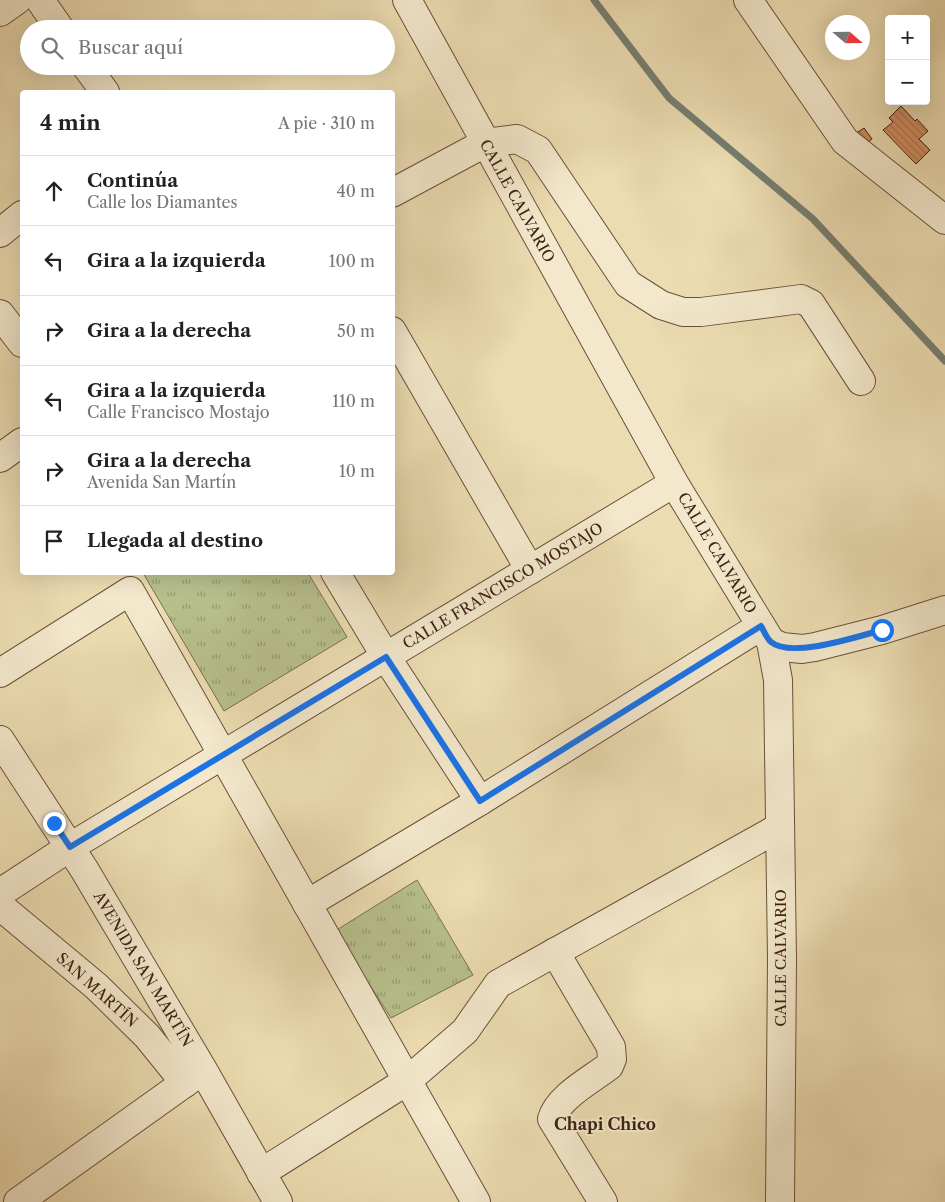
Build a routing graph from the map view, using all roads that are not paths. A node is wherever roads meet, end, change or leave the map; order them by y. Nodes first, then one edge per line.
1 (17, 0) edge
2 (40, 0) edge
3 (407, 0) edge
4 (748, 0) edge
5 (0, 12) edge
6 (54, 20) edge
7 (93, 75) edge
8 (104, 90) edge
9 (485, 143) junction
10 (395, 191) edge
11 (20, 217) edge
12 (945, 220) edge
13 (0, 233) edge
14 (0, 314) edge
15 (395, 336) edge
16 (20, 340) edge
17 (861, 381) dead end
18 (20, 443) edge
19 (0, 458) edge
20 (674, 483) junction
21 (530, 570) junction
22 (336, 575) edge
23 (945, 610) edge
24 (766, 634) junction
25 (386, 657) junction
26 (0, 673) edge
27 (0, 740) edge
28 (223, 755) junction
29 (480, 801) junction
30 (780, 827) junction
31 (70, 847) junction
32 (0, 893) edge
33 (307, 904) junction
34 (0, 906) edge
35 (555, 952) junction
36 (194, 1077) junction
37 (407, 1081) junction
38 (261, 1173) junction
39 (18, 1202) edge
40 (278, 1202) edge
41 (476, 1202) edge
42 (603, 1202) edge
43 (780, 1202) edge

1 - 5 street
2 - 6 street
3 - 9 street, CALLE CALVARIO
4 - 12 street
7 - 8 street
9 - 10 street
9 - 17 street
9 - 20 street, CALLE CALVARIO
11 - 13 street
14 - 16 street
15 - 21 street
18 - 19 street
20 - 21 street, CALLE FRANCISCO MOSTAJO
20 - 24 street, CALLE CALVARIO
21 - 25 street, CALLE FRANCISCO MOSTAJO
22 - 25 street
23 - 24 street
24 - 29 street
24 - 30 street, CALLE CALVARIO
25 - 28 street, CALLE FRANCISCO MOSTAJO
25 - 29 street
26 - 28 street
27 - 31 street, AVENIDA SAN MARTÍN
28 - 31 street, CALLE FRANCISCO MOSTAJO
28 - 33 street
29 - 33 street
30 - 35 street
30 - 43 street, CALLE CALVARIO
31 - 32 street, CALLE FRANCISCO MOSTAJO
31 - 36 street, AVENIDA SAN MARTÍN
33 - 37 street
34 - 36 street, SAN MARTÍN
35 - 37 street
35 - 42 street
36 - 38 street, AVENIDA SAN MARTÍN
36 - 39 street
37 - 38 street
37 - 41 street
38 - 40 street, AVENIDA SAN MARTÍN

